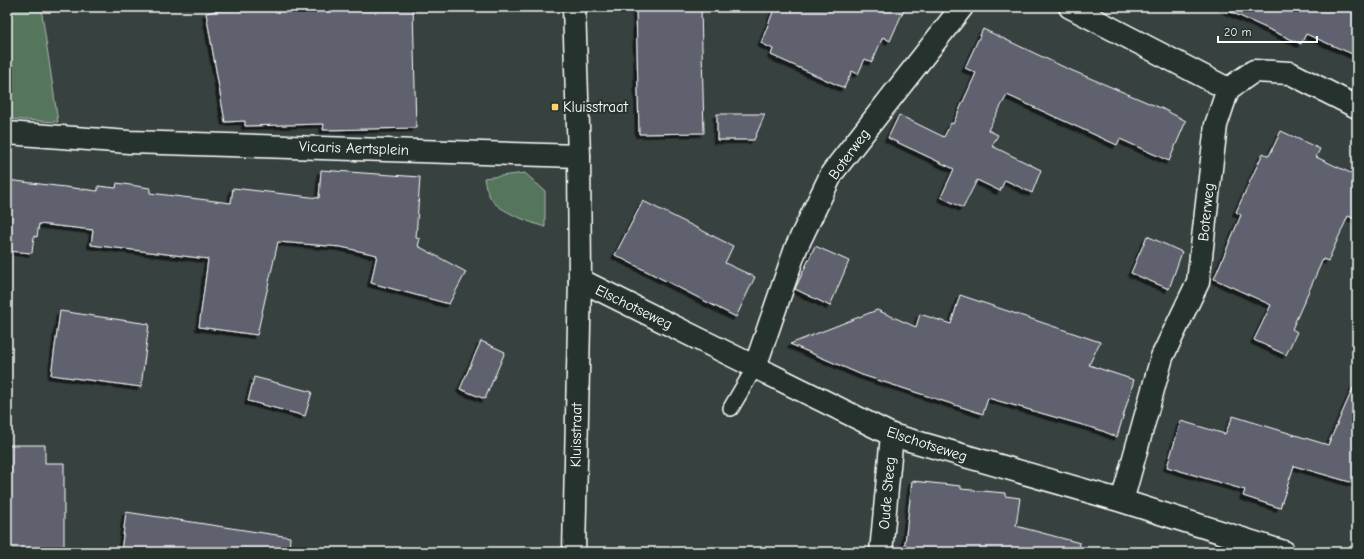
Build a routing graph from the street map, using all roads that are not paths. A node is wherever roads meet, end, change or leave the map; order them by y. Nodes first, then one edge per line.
1 (574, 7) edge
2 (962, 7) edge
3 (1070, 7) edge
4 (1228, 89) junction
5 (1357, 107) edge
6 (7, 134) edge
7 (579, 156) junction
8 (580, 280) junction
9 (755, 367) junction
10 (731, 408) dead end
11 (892, 435) junction
12 (1122, 501) junction
13 (1248, 547) edge
14 (574, 552) edge
15 (881, 552) edge
16 (1284, 552) edge

1 - 7 street, Kluisstraat
2 - 9 street, Boterweg
3 - 4 street
4 - 5 street
4 - 12 street, Boterweg
6 - 7 street, Vicaris Aertsplein
7 - 8 street, Kluisstraat
8 - 9 street, Elschotseweg
8 - 14 street, Kluisstraat
9 - 10 lane
9 - 11 street, Elschotseweg
11 - 12 street, Elschotseweg
11 - 15 street, Oude Steeg
12 - 13 street, Elschotseweg
13 - 16 street, Elschotseweg

